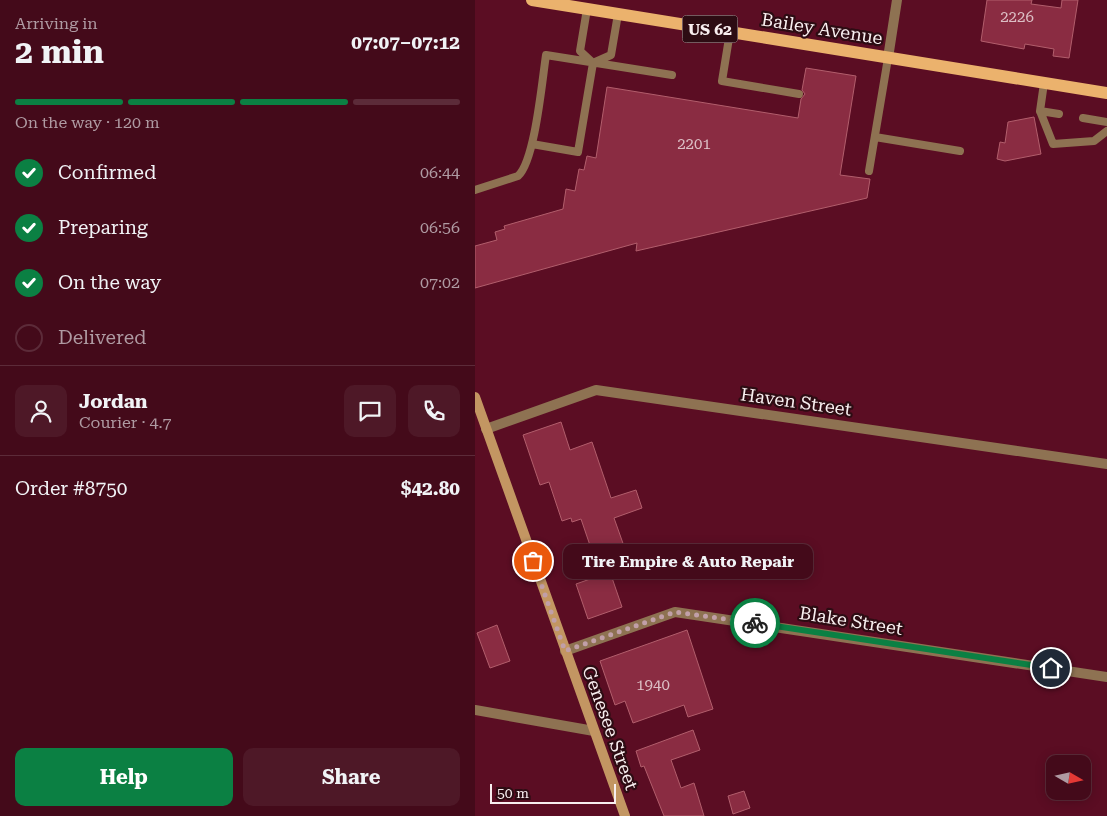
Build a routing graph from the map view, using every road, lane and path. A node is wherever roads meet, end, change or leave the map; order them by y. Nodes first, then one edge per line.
1 (532, 0) edge
2 (897, 0) edge
3 (587, 9) junction
4 (618, 14) junction
5 (730, 32) junction
6 (888, 58) junction
7 (593, 63) junction
8 (672, 75) dead end
9 (1045, 82) junction
10 (1107, 93) edge
11 (799, 94) dead end
12 (1040, 111) junction
13 (1059, 114) dead end
14 (1083, 118) dead end
15 (1107, 122) edge
16 (1107, 131) edge
17 (875, 138) junction
18 (531, 144) junction
19 (960, 151) dead end
20 (869, 170) dead end
21 (475, 190) edge
22 (475, 396) edge
23 (487, 429) junction
24 (1107, 464) edge
25 (565, 651) junction
26 (1107, 677) edge
27 (475, 710) edge
28 (594, 731) junction
29 (625, 816) edge

1 - 3 main road, Bailey Avenue / US 62
2 - 6 street
3 - 4 main road, Bailey Avenue / US 62
3 - 7 lane
4 - 5 main road, Bailey Avenue / US 62
4 - 7 lane
5 - 6 main road, Bailey Avenue / US 62
5 - 11 lane
6 - 9 main road, Bailey Avenue / US 62
6 - 17 lane
7 - 8 lane
7 - 18 lane
7 - 18 lane
9 - 10 main road, Bailey Avenue / US 62
9 - 12 lane
12 - 13 lane
12 - 16 lane
14 - 15 lane
17 - 19 lane
17 - 20 lane
18 - 21 lane
22 - 23 main road, Genesee Street
23 - 24 street, Haven Street
23 - 25 main road, Genesee Street
25 - 26 street, Blake Street
25 - 28 main road, Genesee Street
27 - 28 street
28 - 29 main road, Genesee Street

